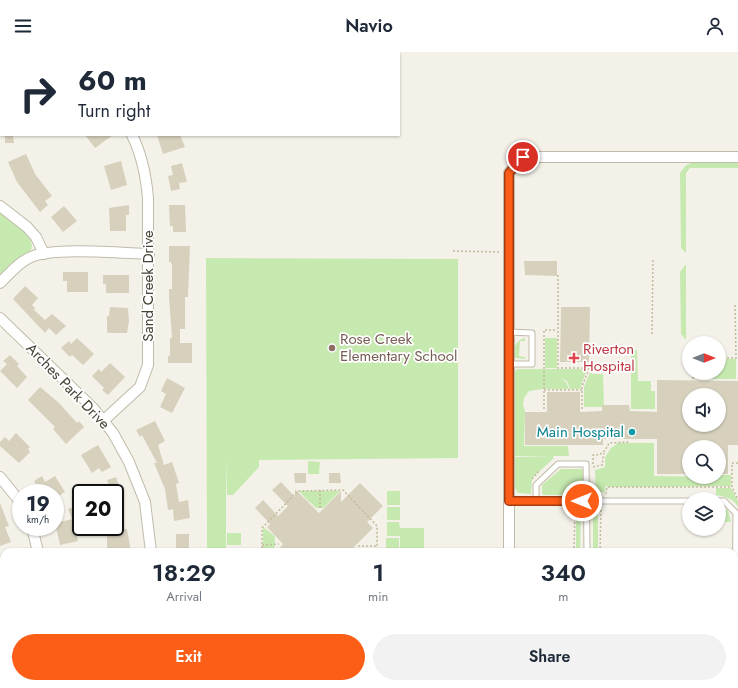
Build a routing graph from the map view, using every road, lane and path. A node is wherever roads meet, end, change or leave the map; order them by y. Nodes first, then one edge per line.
1 (132, 136) edge
2 (738, 158) edge
3 (0, 206) edge
4 (453, 251) dead end
5 (499, 252) dead end
6 (44, 254) junction
7 (149, 254) junction
8 (653, 258) dead end
9 (558, 275) dead end
10 (0, 283) edge
11 (735, 304) dead end
12 (0, 318) edge
13 (558, 330) junction
14 (509, 332) junction
15 (652, 334) dead end
16 (726, 358) edge
17 (588, 363) dead end
18 (509, 364) junction
19 (589, 368) junction
20 (544, 390) junction
21 (582, 390) junction
22 (544, 409) dead end
23 (582, 409) dead end
24 (104, 421) junction
25 (630, 442) dead end
26 (604, 452) junction
27 (593, 455) dead end
28 (738, 463) edge
29 (593, 466) dead end
30 (0, 477) edge
31 (732, 487) junction
32 (320, 490) junction
33 (12, 492) edge
34 (602, 494) dead end
35 (536, 500) junction
36 (738, 500) edge
37 (509, 501) junction
38 (587, 501) junction
39 (682, 501) edge
40 (726, 504) edge
41 (575, 507) dead end
42 (320, 508) dead end
43 (601, 508) dead end
44 (34, 536) edge
45 (279, 544) dead end
46 (262, 545) joint
47 (358, 546) dead end
48 (377, 546) joint
49 (37, 548) edge
50 (151, 548) edge
51 (509, 548) edge
52 (574, 548) edge
53 (587, 548) edge
54 (600, 548) edge
55 (737, 548) edge

1 - 7 street, Sand Creek Drive
2 - 14 street
3 - 6 street
4 - 5 path
6 - 7 street
6 - 10 street
7 - 24 street, Sand Creek Drive
8 - 15 path
9 - 13 path
11 - 16 path
12 - 24 street, Arches Park Drive
13 - 19 path
13 - 20 path
14 - 18 street
14 - 18 lane
17 - 19 path
18 - 37 street
19 - 21 path
20 - 21 path
20 - 22 path
21 - 23 path
24 - 50 street, Arches Park Drive
25 - 26 path
26 - 27 path
26 - 29 path
28 - 31 path
30 - 33 street
31 - 34 path
31 - 36 path
32 - 42 path
32 - 46 path
32 - 48 path
35 - 37 lane
35 - 38 lane
35 - 38 lane
37 - 51 street
38 - 39 lane
38 - 53 lane
40 - 55 lane
41 - 52 path
43 - 54 path
44 - 49 street
45 - 46 path
47 - 48 path

